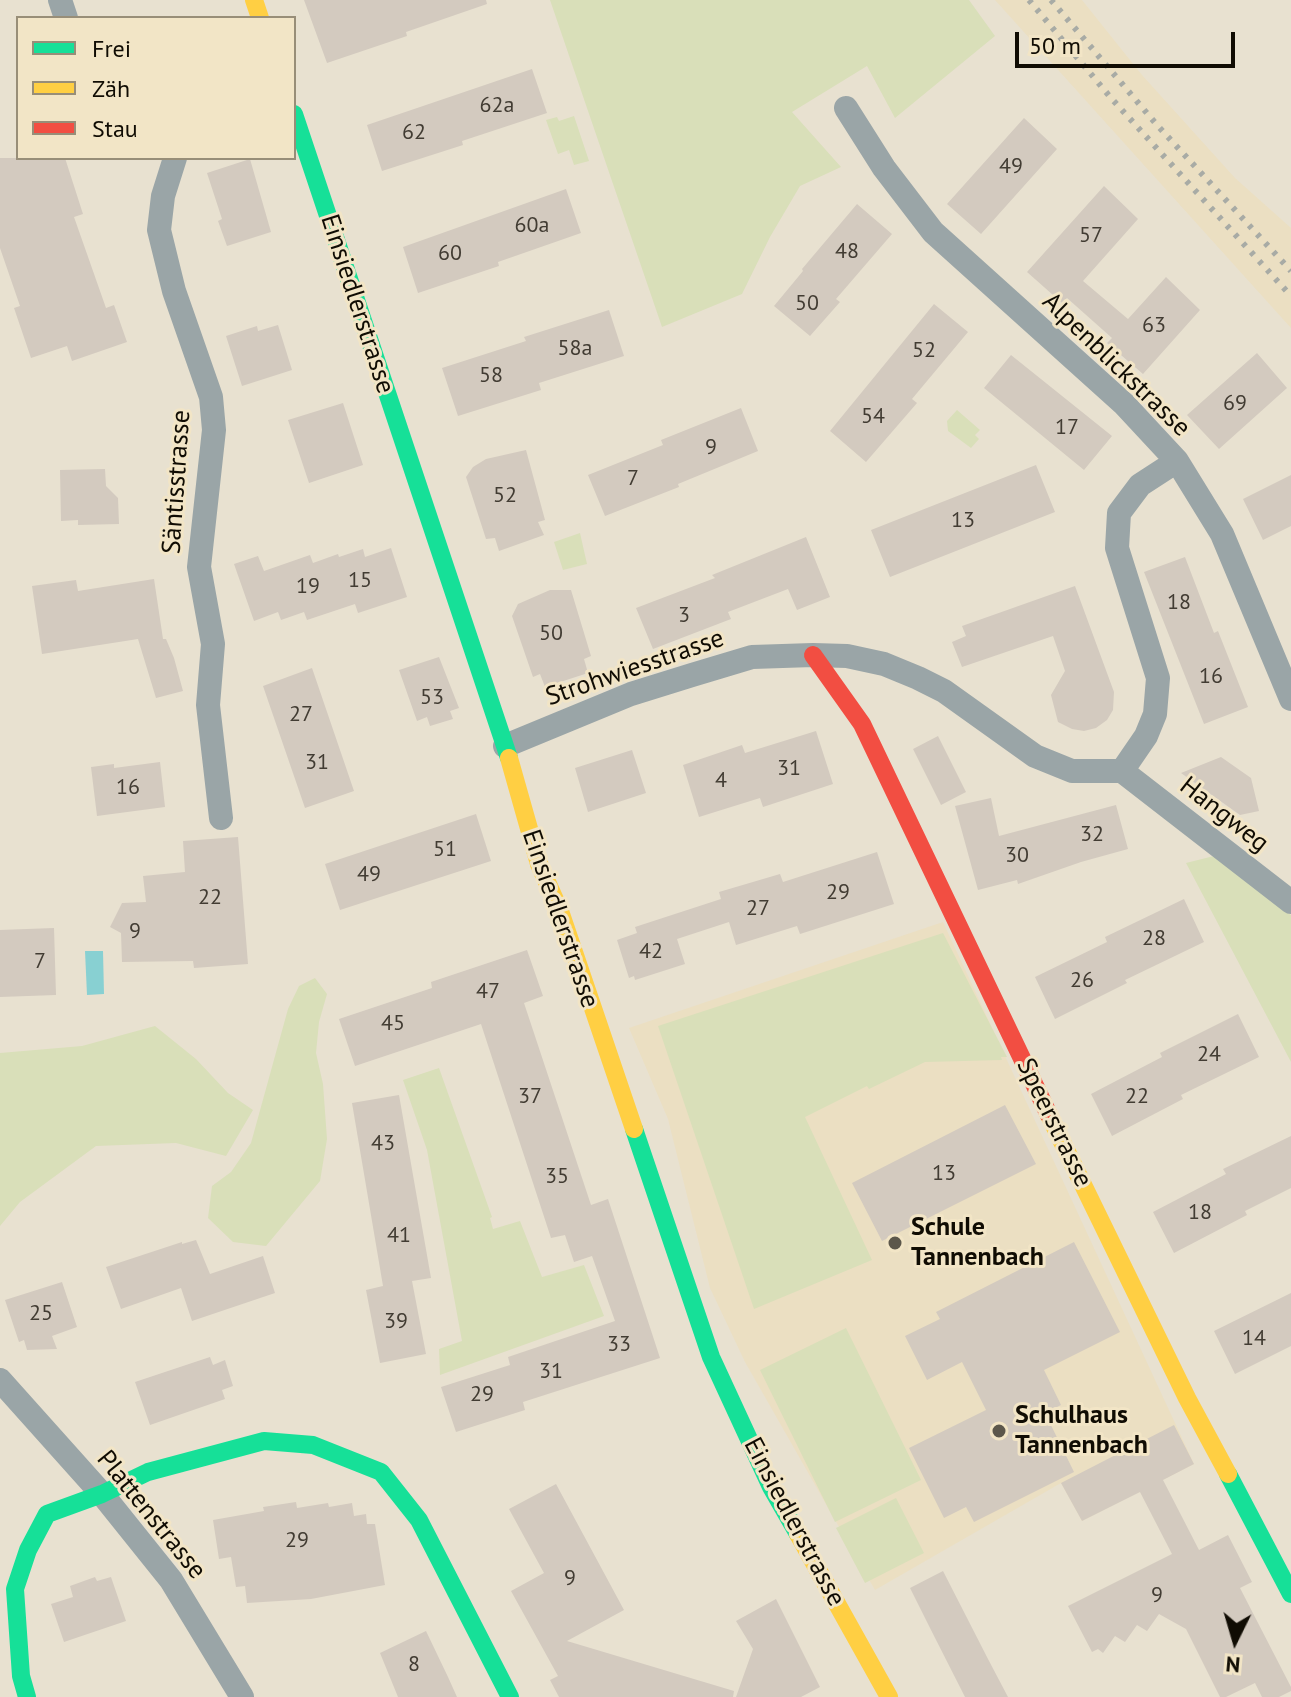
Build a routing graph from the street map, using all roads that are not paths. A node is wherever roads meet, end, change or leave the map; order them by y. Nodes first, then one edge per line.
1 (846, 108) dead end
2 (296, 120) edge
3 (173, 160) edge
4 (1177, 461) junction
5 (813, 655) junction
6 (1291, 699) edge
7 (505, 746) junction
8 (1122, 771) junction
9 (221, 818) dead end
10 (1291, 902) edge
11 (0, 1380) edge
12 (102, 1494) junction
13 (1291, 1594) edge
14 (27, 1697) edge
15 (242, 1697) edge
16 (510, 1697) edge
17 (889, 1697) edge

1 - 4 street, Alpenblickstrasse
2 - 7 street, Einsiedlerstrasse
3 - 9 street, Säntisstrasse
4 - 6 street, Alpenblickstrasse
4 - 8 street
5 - 7 street, Strohwiesstrasse
5 - 8 street, Strohwiesstrasse
5 - 13 street, Speerstrasse
7 - 17 street, Einsiedlerstrasse
8 - 10 street, Hangweg
11 - 12 street, Plattenstrasse
12 - 14 street
12 - 15 street, Plattenstrasse
12 - 16 street

